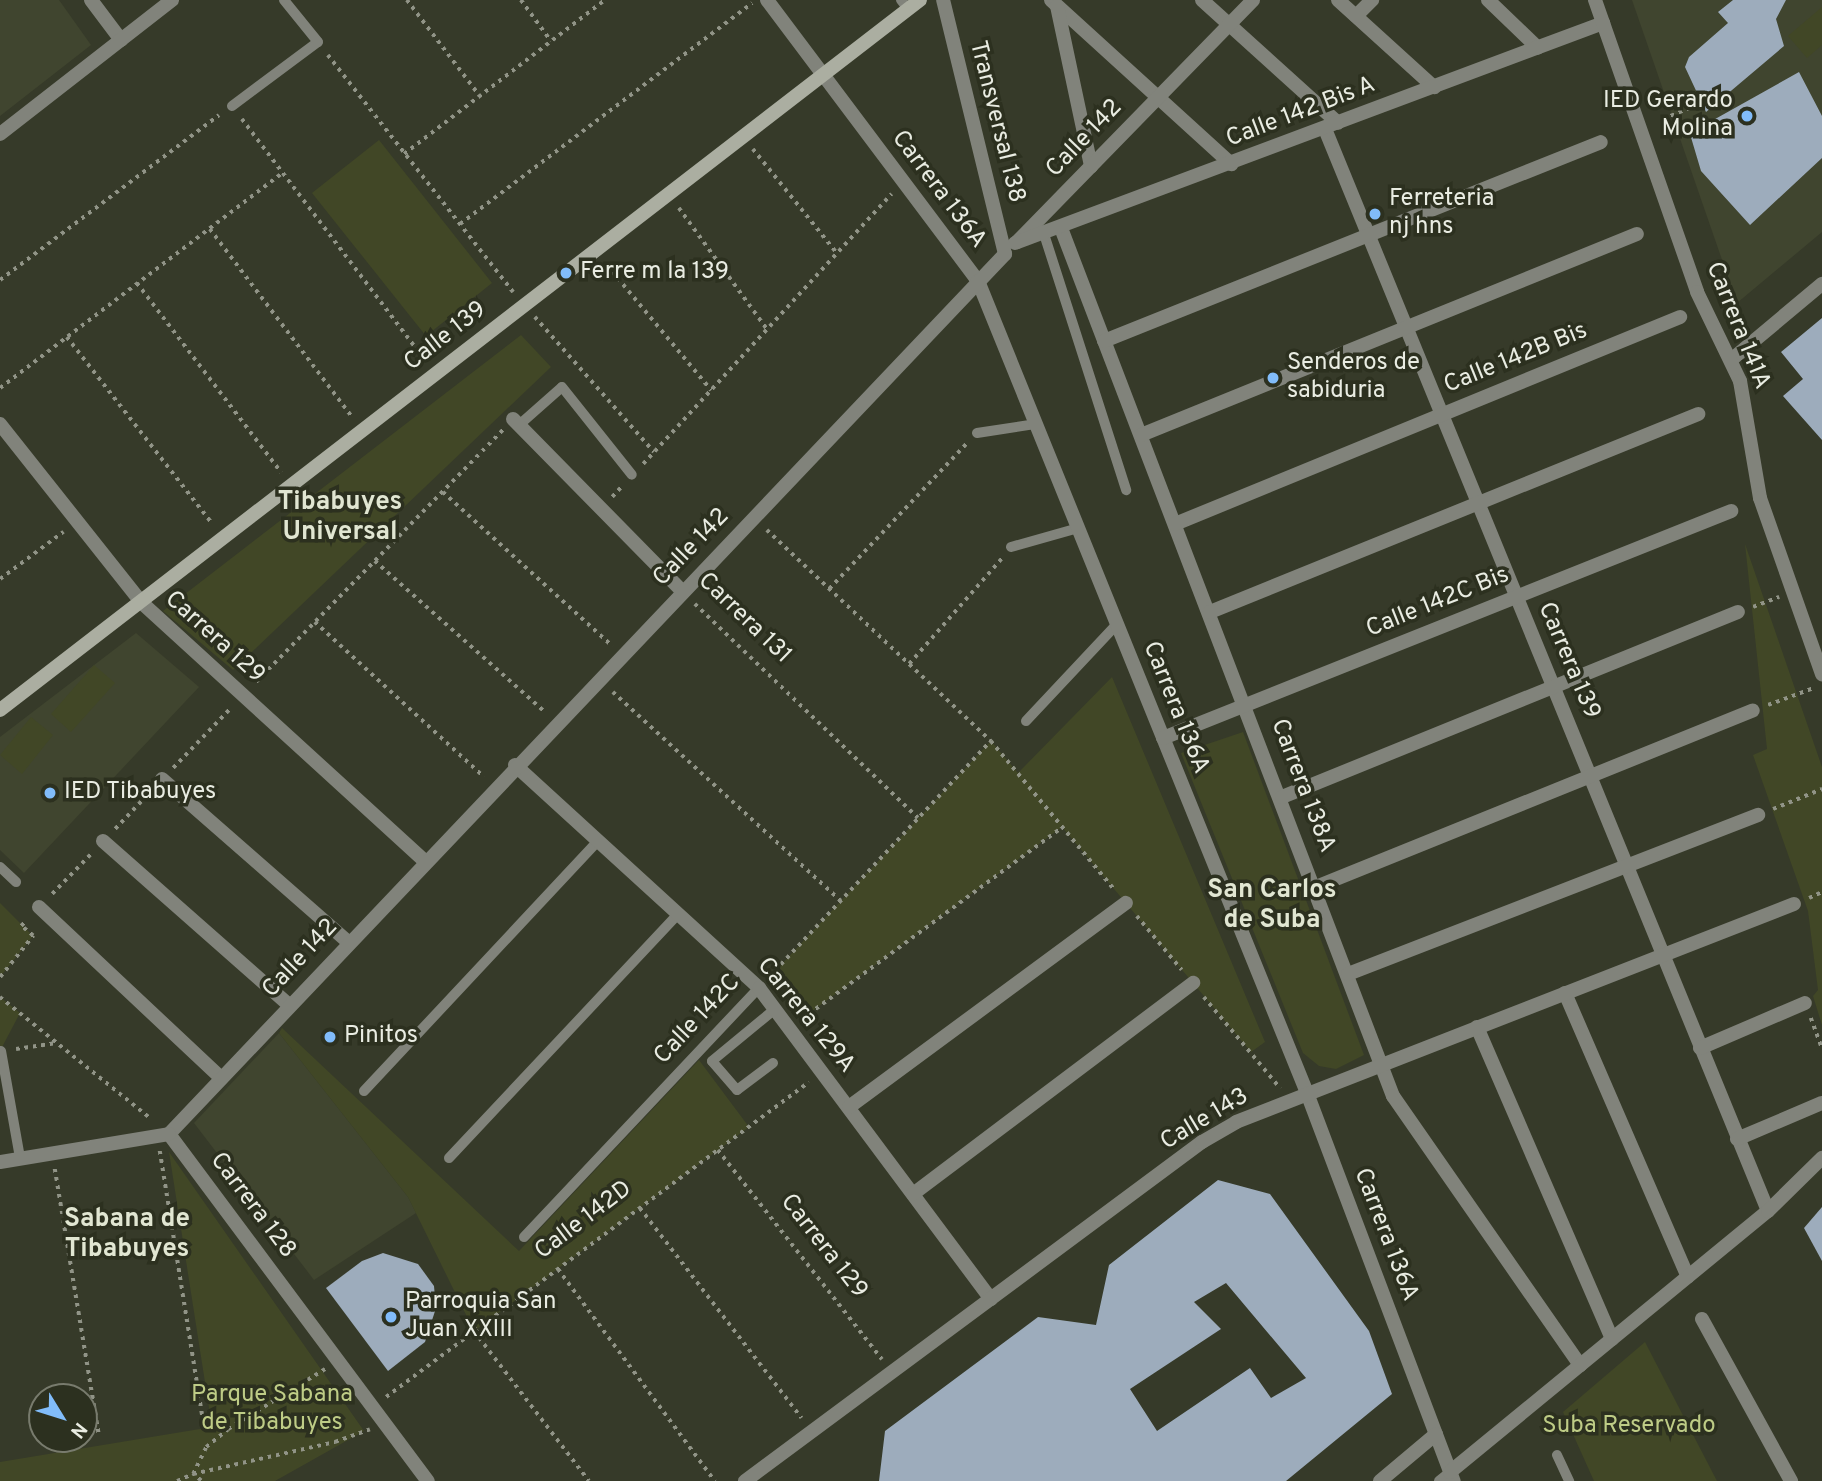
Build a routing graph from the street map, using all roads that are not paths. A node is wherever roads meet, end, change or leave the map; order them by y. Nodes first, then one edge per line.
1 (91, 0) edge
2 (172, 0) edge
3 (284, 0) edge
4 (767, 0) edge
5 (943, 0) edge
6 (1202, 0) edge
7 (1253, 0) edge
8 (1338, 0) edge
9 (1372, 0) edge
10 (1488, 0) edge
11 (1595, 0) edge
12 (910, 3) edge
13 (1054, 3) edge
14 (1356, 16) junction
15 (1603, 23) junction
16 (1229, 25) junction
17 (121, 40) junction
18 (1538, 48) junction
19 (823, 75) junction
20 (1434, 87) junction
21 (1158, 97) junction
22 (232, 106) road end
23 (1332, 126) junction
24 (0, 134) edge
25 (1601, 142) dead end
26 (1231, 164) junction
27 (1091, 166) junction
28 (1061, 228) junction
29 (1044, 234) junction
30 (1637, 234) dead end
31 (1367, 236) junction
32 (1010, 249) junction
33 (978, 281) junction
34 (1822, 284) edge
35 (1680, 317) dead end
36 (1405, 328) junction
37 (1104, 341) junction
38 (1731, 360) junction
39 (1441, 414) junction
40 (1698, 414) dead end
41 (516, 422) joint
42 (0, 424) edge
43 (1036, 424) junction
44 (977, 433) road end
45 (1141, 435) junction
46 (632, 475) road end
47 (1126, 490) dead end
48 (1478, 503) junction
49 (1731, 511) dead end
50 (1175, 524) junction
51 (1078, 528) junction
52 (1011, 547) road end
53 (682, 591) junction
54 (1517, 596) junction
55 (141, 602) junction
56 (1210, 612) junction
57 (1738, 612) road end
58 (1117, 624) junction
59 (1822, 674) edge
60 (1554, 687) junction
61 (1246, 705) junction
62 (0, 710) edge
63 (1753, 710) road end
64 (1026, 721) dead end
65 (1163, 738) junction
66 (515, 765) junction
67 (1591, 776) junction
68 (162, 779) road end
69 (1282, 797) junction
70 (1758, 815) road end
71 (103, 841) road end
72 (598, 841) junction
73 (425, 860) junction
74 (1629, 866) junction
75 (0, 867) edge
76 (16, 882) dead end
77 (1316, 887) junction
78 (1126, 903) road end
79 (1794, 904) dead end
80 (39, 907) road end
81 (678, 914) junction
82 (348, 942) junction
83 (1665, 954) junction
84 (1348, 974) junction
85 (1193, 983) road end
86 (759, 988) junction
87 (1565, 993) junction
88 (1805, 1003) road end
89 (289, 1005) junction
90 (775, 1009) junction
91 (1477, 1027) junction
92 (1700, 1048) junction
93 (1, 1051) edge
94 (773, 1063) dead end
95 (1380, 1065) junction
96 (221, 1078) junction
97 (364, 1091) dead end
98 (1307, 1093) junction
99 (1822, 1103) edge
100 (849, 1107) junction
101 (163, 1135) junction
102 (1737, 1139) junction
103 (20, 1158) junction
104 (449, 1158) dead end
105 (1822, 1158) edge
106 (0, 1162) edge
107 (1816, 1171) edge
108 (913, 1194) junction
109 (1768, 1211) junction
110 (524, 1237) dead end
111 (1688, 1277) junction
112 (991, 1299) junction
113 (1702, 1318) dead end
114 (1612, 1339) junction
115 (1580, 1365) junction
116 (1436, 1434) junction
117 (1557, 1455) dead end
118 (1447, 1478) edge
119 (428, 1481) edge
120 (745, 1481) edge
121 (1380, 1481) edge
122 (1569, 1481) edge
123 (1791, 1481) edge

1 - 17 street
2 - 17 street
3 - 22 lane
4 - 19 street, Carrera 136A
5 - 32 street, Transversal 138
6 - 16 street, Carrera 139
7 - 16 street, Calle 142
8 - 14 street
9 - 14 street
10 - 18 street
11 - 15 street, Carrera 141A
12 - 19 main road, Calle 139
13 - 21 street
13 - 27 street
14 - 20 street
15 - 18 street, Calle 142 Bis A
15 - 38 street, Carrera 141A
16 - 21 street, Calle 142
16 - 23 street, Carrera 139
17 - 24 street
18 - 20 street, Calle 142 Bis A
19 - 33 street, Carrera 136A
19 - 55 main road, Calle 139
20 - 23 street, Calle 142 Bis A
21 - 26 street
21 - 27 street, Calle 142
23 - 26 street, Calle 142 Bis A
23 - 31 street, Carrera 139
25 - 31 street
26 - 28 street, Calle 142 Bis A
27 - 32 street, Calle 142
28 - 29 street, Calle 142 Bis A
28 - 37 street, Carrera 138A
29 - 32 street, Calle 142 Bis A
29 - 47 lane
30 - 36 street
31 - 36 street, Carrera 139
31 - 37 street
32 - 33 street, Calle 142
33 - 43 street, Carrera 136A
33 - 53 street, Calle 142
34 - 38 street
35 - 39 street, Calle 142B Bis
36 - 39 street, Carrera 139
36 - 45 street
37 - 45 street, Carrera 138A
38 - 59 street, Carrera 141A
39 - 48 street, Carrera 139
39 - 50 street, Calle 142B Bis
40 - 48 street
41 - 46 lane
41 - 53 street, Carrera 131
42 - 55 street, Carrera 129
43 - 44 lane
43 - 51 street, Carrera 136A
45 - 50 street, Carrera 138A
48 - 54 street, Carrera 139
48 - 56 street
49 - 54 street, Calle 142C Bis
50 - 56 street, Carrera 138A
51 - 52 lane
51 - 58 street, Carrera 136A
53 - 66 street, Calle 142
54 - 60 street, Carrera 139
54 - 61 street, Calle 142C Bis
55 - 62 main road, Calle 139
55 - 73 street, Carrera 129
56 - 61 street, Carrera 138A
57 - 60 street
58 - 64 lane
58 - 65 street, Carrera 136A
60 - 67 street, Carrera 139
60 - 69 street
61 - 65 street, Calle 142C Bis
61 - 69 street, Carrera 138A
63 - 67 street
65 - 98 street, Carrera 136A
66 - 72 street, Carrera 129A
66 - 73 street, Calle 142
67 - 74 street, Carrera 139
67 - 77 street
68 - 82 street
69 - 77 street, Carrera 138A
70 - 74 street
71 - 89 street
72 - 81 street, Carrera 129A
72 - 97 lane
73 - 82 street, Calle 142
74 - 83 street, Carrera 139
74 - 84 street
75 - 76 lane
77 - 84 street, Carrera 138A
78 - 100 street
79 - 83 street, Calle 143
80 - 96 street
81 - 86 street, Carrera 129A
81 - 104 lane
82 - 89 street, Calle 142
83 - 87 street, Calle 143
83 - 92 street, Carrera 139
84 - 95 street, Carrera 138A
85 - 108 street
86 - 90 street, Carrera 129A
86 - 110 lane, Calle 142C
87 - 91 street, Calle 143
87 - 111 street
88 - 92 street
89 - 96 street, Calle 142
90 - 94 lane
90 - 100 street, Carrera 129A
91 - 95 street, Calle 143
91 - 114 street
92 - 102 street, Carrera 139
93 - 103 lane
95 - 98 street, Calle 143
95 - 115 street, Carrera 138A
96 - 101 street, Calle 142
98 - 112 street, Calle 143
98 - 116 street, Carrera 136A
99 - 102 street
100 - 108 street, Carrera 129A
101 - 103 street
101 - 119 street, Carrera 128
102 - 109 street, Carrera 139
103 - 106 street
105 - 107 street
107 - 109 street
108 - 112 street, Carrera 129A
109 - 111 street
111 - 114 street
112 - 120 street, Calle 143
113 - 123 street
114 - 115 street
115 - 118 street
116 - 118 street, Carrera 136A
116 - 121 street
117 - 122 lane

